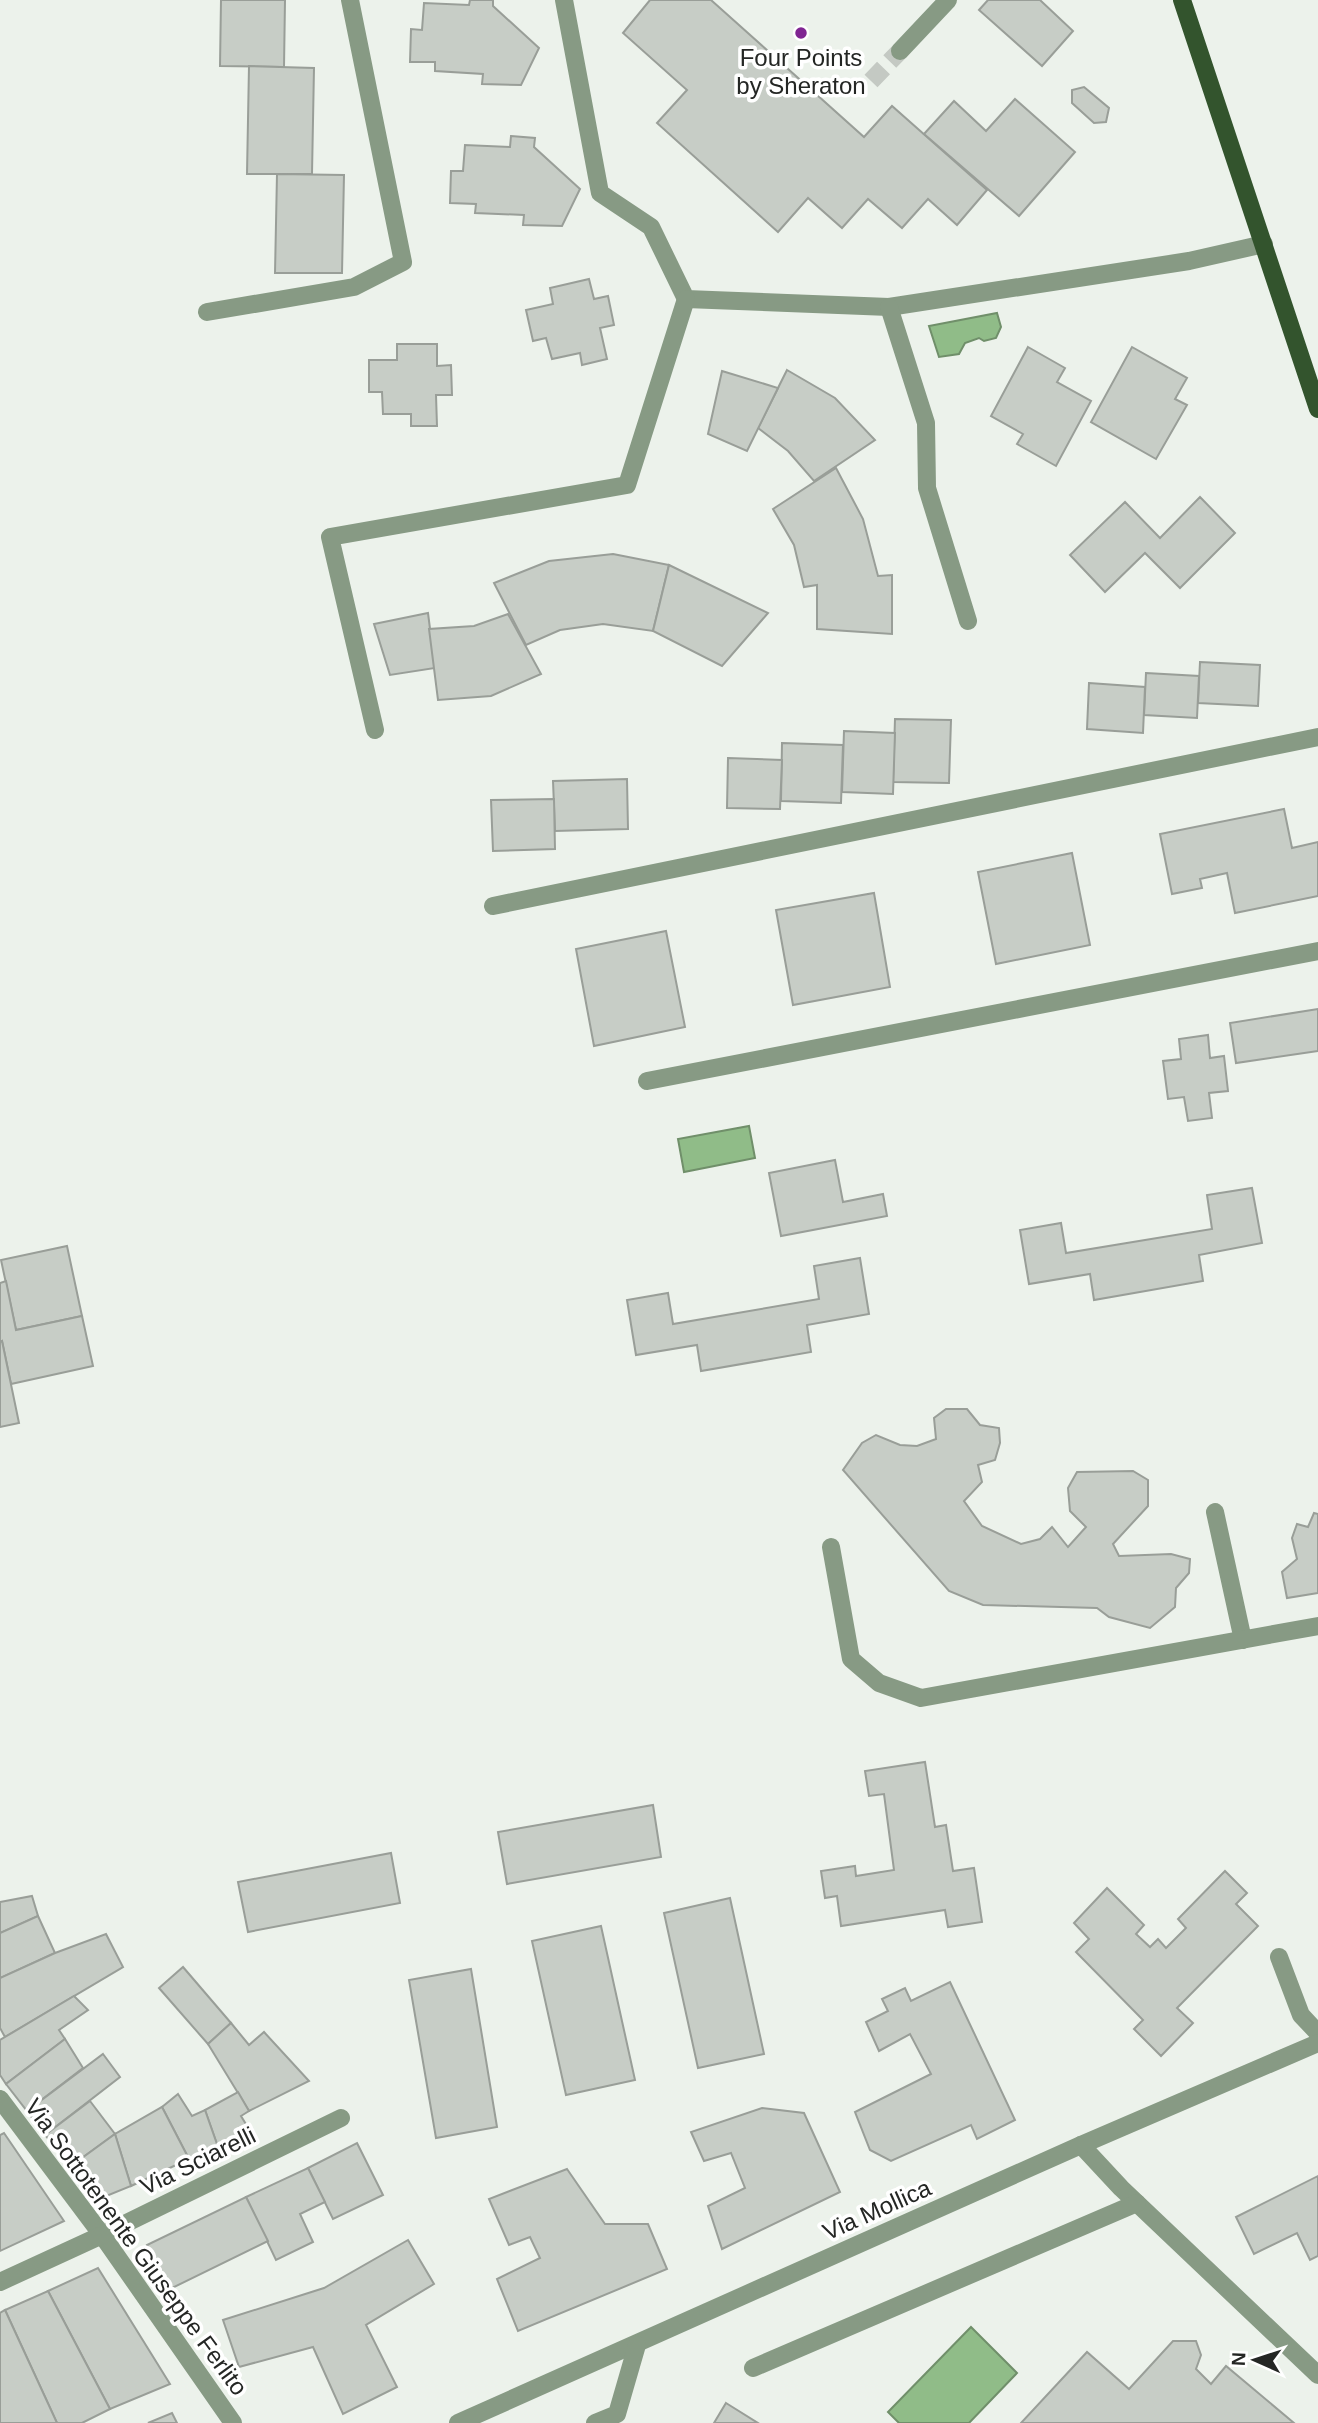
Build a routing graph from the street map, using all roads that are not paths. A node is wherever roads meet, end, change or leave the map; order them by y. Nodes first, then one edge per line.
1 (351, 0) edge
2 (564, 0) edge
3 (948, 0) edge
4 (1182, 0) edge
5 (900, 51) tunnel mouth
6 (1264, 244) junction
7 (686, 299) junction
8 (889, 307) junction
9 (207, 312) dead end
10 (1318, 409) edge
11 (968, 621) dead end
12 (375, 730) dead end
13 (1318, 737) edge
14 (493, 906) dead end
15 (1318, 951) edge
16 (647, 1081) dead end
17 (1215, 1513) dead end
18 (831, 1547) dead end
19 (1318, 1626) edge
20 (1243, 1640) junction
21 (1279, 1957) dead end
22 (1318, 2033) edge
23 (1318, 2043) edge
24 (0, 2099) edge
25 (341, 2118) dead end
26 (1081, 2145) junction
27 (1137, 2203) junction
28 (102, 2235) junction
29 (0, 2282) edge
30 (637, 2345) junction
31 (753, 2368) dead end
32 (1318, 2375) edge
33 (615, 2418) edge
34 (233, 2423) edge
35 (458, 2423) edge
36 (595, 2423) edge

1 - 9 street
2 - 7 street
3 - 5 street
4 - 6 main road
6 - 8 street
6 - 10 main road
7 - 8 street
7 - 12 street
8 - 11 street
13 - 14 street
15 - 16 street
17 - 20 street
18 - 20 street
19 - 20 street
21 - 22 street
23 - 26 street, Via Mollica
24 - 28 street, Via Sottotenente Giuseppe Ferlito
25 - 28 street, Via Sciarelli
26 - 27 street
26 - 30 street, Via Mollica
27 - 31 street
27 - 32 street
28 - 29 street, Via Sciarelli
28 - 34 street, Via Sottotenente Giuseppe Ferlito
30 - 33 street
30 - 35 street, Via Mollica
33 - 36 street

